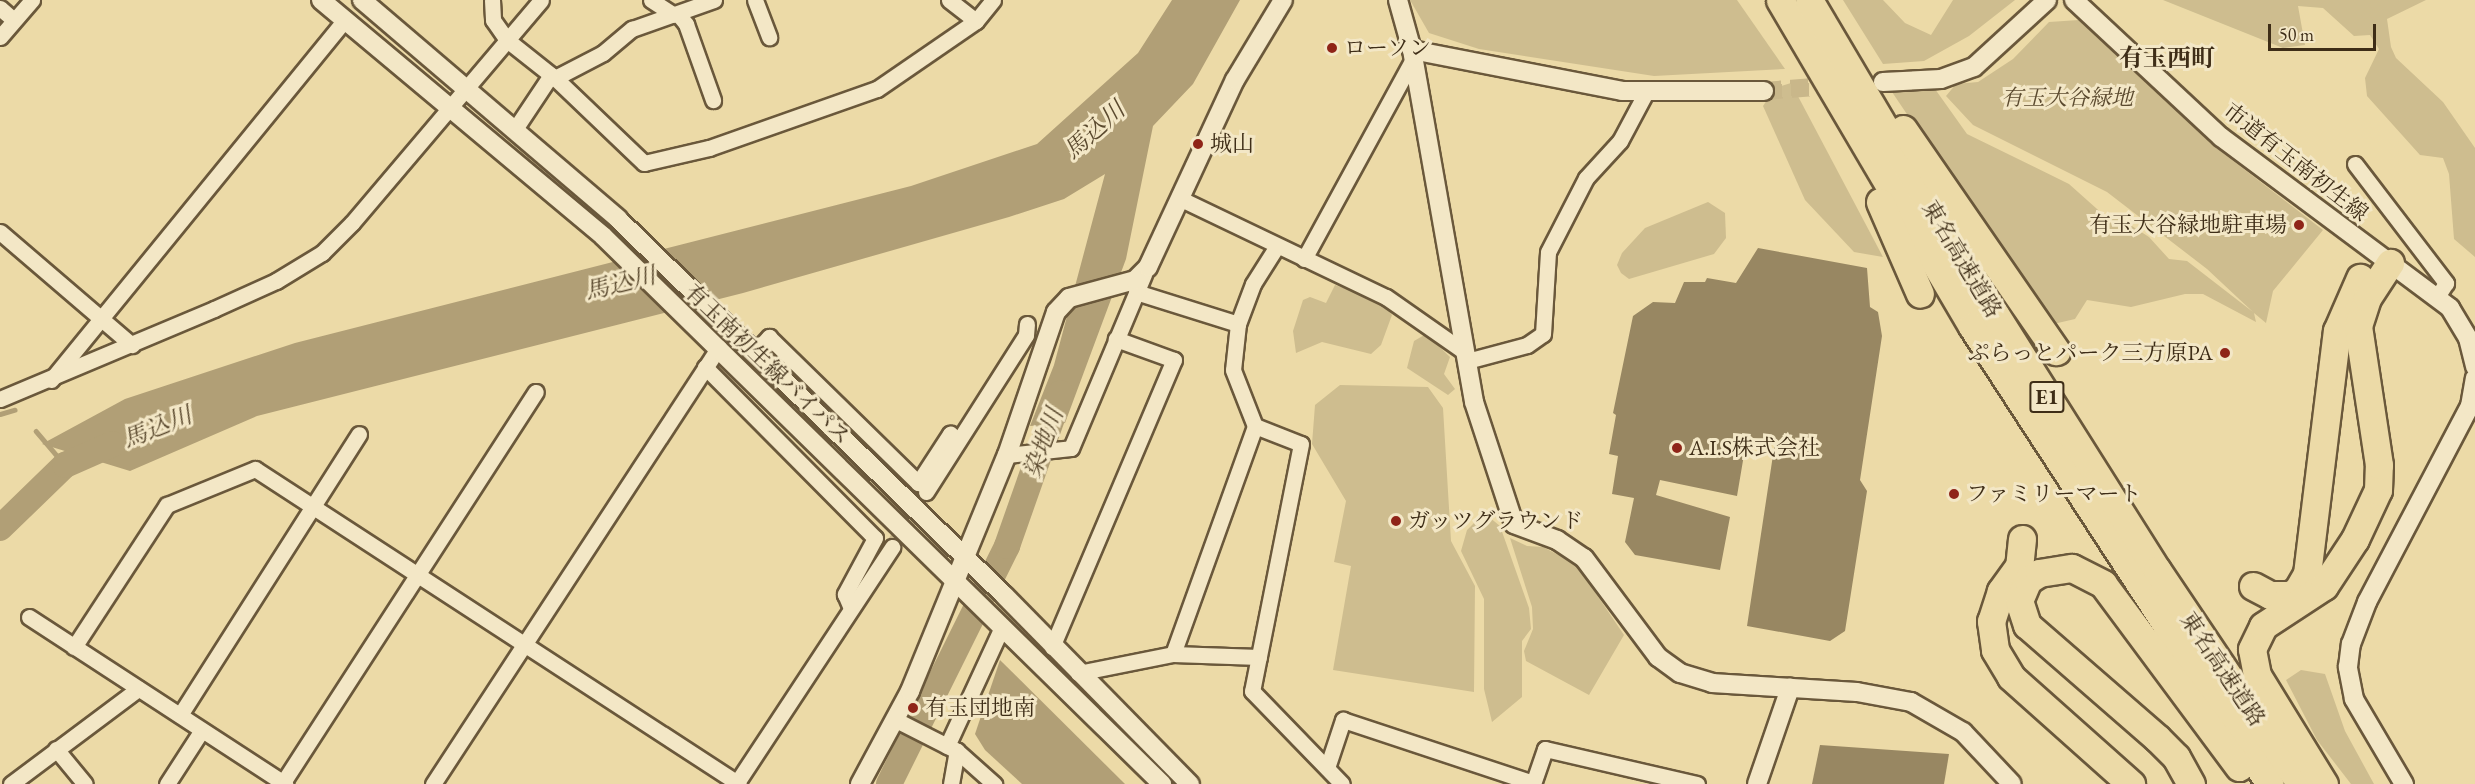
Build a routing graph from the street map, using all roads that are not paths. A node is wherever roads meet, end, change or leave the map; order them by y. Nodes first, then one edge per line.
1 (32, 0) edge
2 (321, 0) edge
3 (362, 0) edge
4 (492, 0) edge
5 (541, 0) edge
6 (651, 0) edge
7 (714, 0) edge
8 (754, 0) edge
9 (949, 0) edge
10 (993, 0) edge
11 (1282, 0) edge
12 (1398, 0) edge
13 (1809, 0) edge
14 (1814, 0) edge
15 (2047, 0) edge
16 (2074, 0) edge
17 (1781, 3) edge
18 (0, 8) edge
19 (676, 14) junction
20 (15, 20) junction
21 (345, 20) junction
22 (976, 21) junction
23 (769, 37) dead end
24 (0, 38) edge
25 (507, 40) junction
26 (1412, 56) junction
27 (553, 76) junction
28 (1883, 82) dead end
29 (467, 87) junction
30 (1764, 91) tunnel mouth
31 (1645, 94) junction
32 (712, 100) dead end
33 (451, 107) junction
34 (515, 129) junction
35 (2355, 164) dead end
36 (1181, 199) junction
37 (0, 232) edge
38 (1277, 246) junction
39 (2383, 258) junction
40 (1304, 259) junction
41 (1131, 287) junction
42 (1920, 294) dead end
43 (2437, 297) junction
44 (101, 317) junction
45 (1027, 324) dead end
46 (1238, 324) junction
47 (1116, 339) junction
48 (132, 345) junction
49 (719, 347) junction
50 (2056, 351) dead end
51 (755, 352) junction
52 (1466, 357) junction
53 (705, 367) junction
54 (2475, 367) edge
55 (2475, 378) edge
56 (51, 380) junction
57 (536, 392) dead end
58 (0, 399) edge
59 (1255, 426) junction
60 (359, 434) dead end
61 (958, 440) junction
62 (1007, 455) junction
63 (926, 492) tunnel mouth
64 (314, 507) junction
65 (2022, 539) dead end
66 (892, 547) tunnel mouth
67 (968, 561) junction
68 (418, 573) junction
69 (958, 584) junction
70 (2253, 586) dead end
71 (850, 606) junction
72 (29, 616) dead end
73 (998, 623) junction
74 (523, 646) junction
75 (74, 647) junction
76 (1052, 647) junction
77 (1173, 654) junction
78 (1259, 657) junction
79 (1078, 673) junction
80 (1790, 688) junction
81 (138, 689) junction
82 (180, 715) junction
83 (898, 721) junction
84 (202, 730) junction
85 (952, 748) junction
86 (56, 749) junction
87 (1327, 768) junction
88 (1639, 778) edge
89 (283, 783) edge
90 (1533, 783) edge
91 (11, 784) edge
92 (85, 784) edge
93 (167, 784) edge
94 (433, 784) edge
95 (737, 784) edge
96 (860, 784) edge
97 (951, 784) edge
98 (994, 784) edge
99 (1162, 784) edge
100 (1190, 784) edge
101 (1342, 784) edge
102 (1697, 784) edge
103 (1757, 784) edge
104 (2011, 784) edge
105 (2132, 784) edge
106 (2191, 784) edge
107 (2253, 784) edge
108 (2270, 784) edge
109 (2301, 784) edge
110 (2324, 784) edge
111 (2404, 784) edge

1 - 20 street
2 - 21 street, 有玉南初生線バイパス
3 - 29 street, 有玉南初生線バイパス
4 - 25 street
5 - 25 street
6 - 19 street
7 - 19 street
8 - 23 street
9 - 22 street
10 - 22 street
11 - 36 street
12 - 26 street
13 - 109 highway, 東名高速道路 / E1
14 - 50 highway
15 - 28 street
16 - 39 street, 市道有玉南初生線
17 - 42 highway
17 - 108 highway, 東名高速道路 / E1
18 - 20 street
19 - 27 street
19 - 32 street
20 - 24 street
21 - 33 street, 有玉南初生線バイパス
21 - 44 street
22 - 27 street
25 - 27 street
25 - 29 street
26 - 31 street
26 - 40 street
26 - 52 street
27 - 34 street
29 - 33 street
29 - 34 street, 有玉南初生線バイパス
30 - 31 street
31 - 52 street
33 - 48 street
33 - 49 street, 有玉南初生線バイパス
34 - 51 street, 有玉南初生線バイパス
35 - 43 street
36 - 38 street
36 - 41 street
37 - 44 street
38 - 40 street
38 - 46 street
39 - 43 street, 市道有玉南初生線
39 - 70 highway
39 - 110 highway
40 - 52 street
41 - 46 street
41 - 47 street
41 - 62 street
43 - 54 street, 市道有玉南初生線
44 - 48 street
44 - 56 street
45 - 61 street
46 - 59 street
47 - 62 street
47 - 76 street
48 - 56 street
49 - 53 street
49 - 69 street, 有玉南初生線バイパス
51 - 61 street
51 - 67 street, 有玉南初生線バイパス
52 - 80 street
53 - 71 street
53 - 74 street
55 - 111 street
56 - 58 street
57 - 68 street
59 - 77 street
59 - 78 street
60 - 64 street
61 - 63 street
62 - 67 street
64 - 68 street
64 - 75 street
64 - 82 street
65 - 105 highway
66 - 71 street
67 - 69 street
67 - 76 street, 有玉南初生線バイパス
68 - 74 street
68 - 89 street
69 - 73 street, 有玉南初生線バイパス
69 - 83 street
71 - 95 street
72 - 75 street
73 - 85 street
73 - 99 street, 有玉南初生線バイパス
74 - 94 street
74 - 95 street
75 - 81 street
76 - 79 street, 有玉南初生線バイパス
77 - 78 street
77 - 79 street
78 - 87 street
79 - 100 street, 有玉南初生線バイパス
80 - 103 street
80 - 104 street
81 - 82 street
81 - 86 street
82 - 84 street
83 - 85 street
83 - 96 street
84 - 89 street
84 - 93 street
85 - 97 street
85 - 98 street
86 - 91 street
86 - 92 street
87 - 90 street
87 - 101 street
88 - 90 street
88 - 102 street
106 - 107 highway

